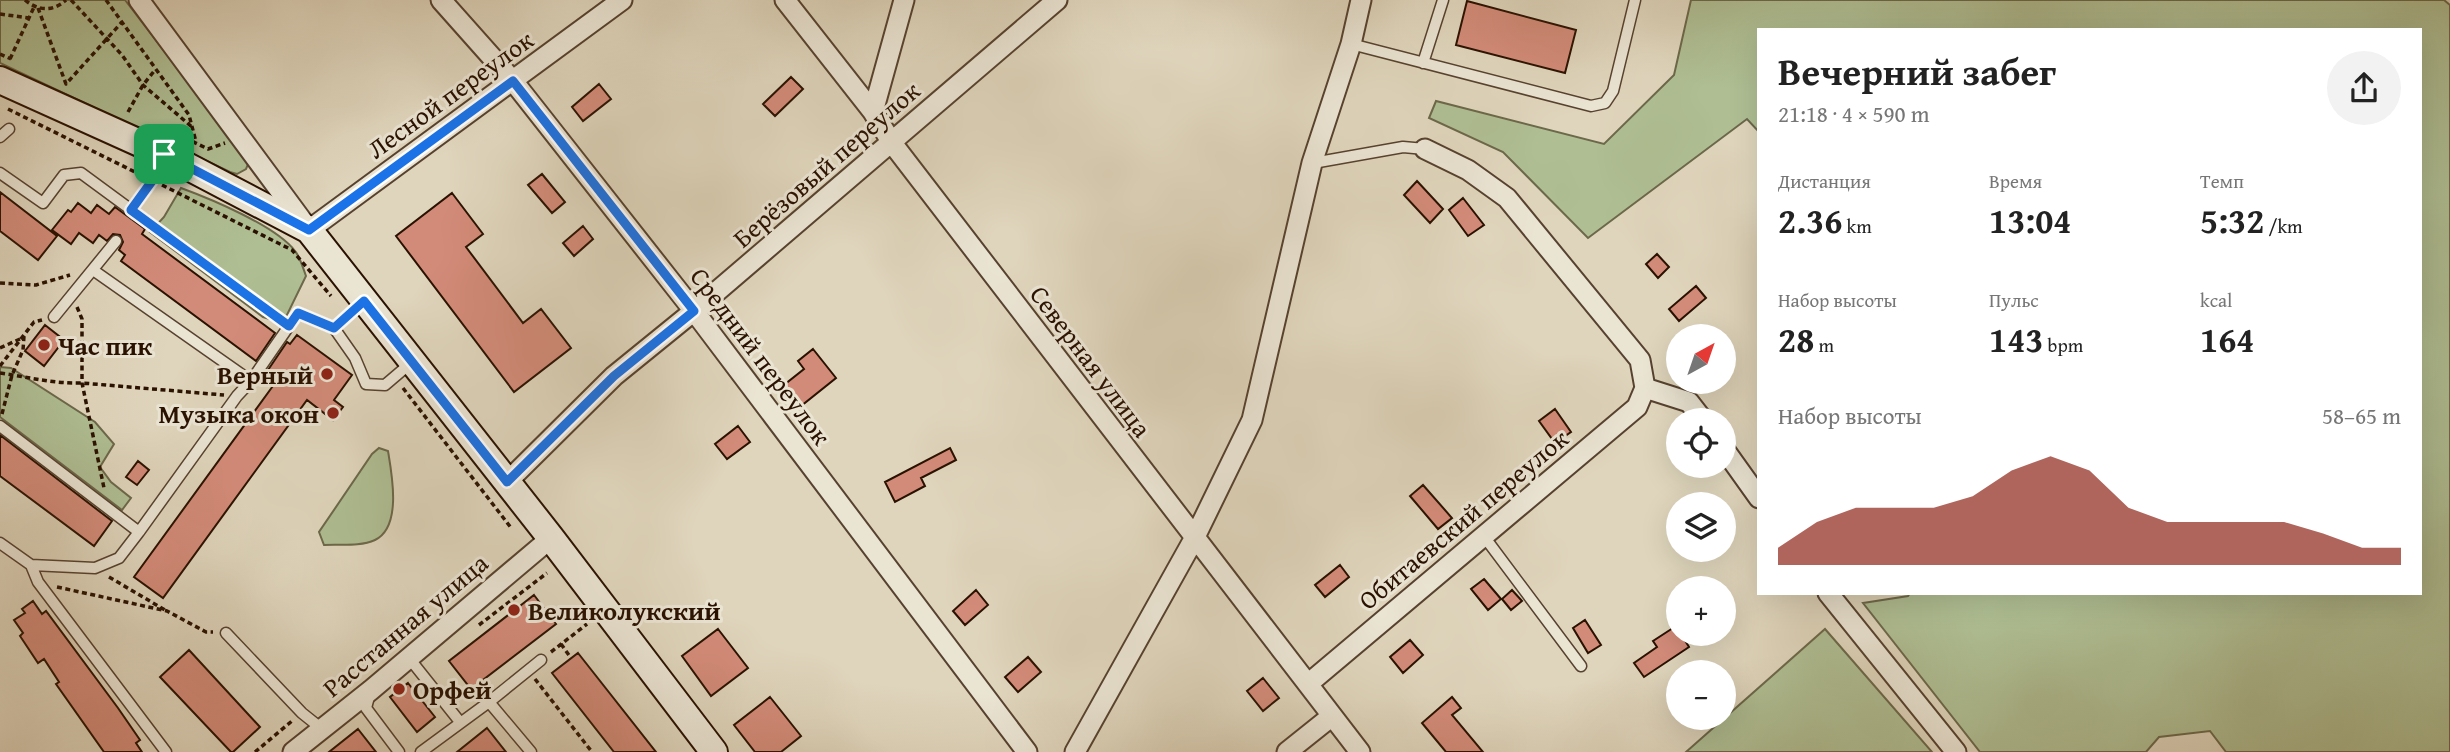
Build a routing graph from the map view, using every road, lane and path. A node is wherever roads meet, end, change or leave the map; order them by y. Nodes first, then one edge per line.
1 (25, 0) edge
2 (69, 0) edge
3 (106, 0) edge
4 (139, 0) edge
5 (441, 0) edge
6 (622, 0) edge
7 (785, 0) edge
8 (904, 0) edge
9 (1056, 0) edge
10 (1361, 0) edge
11 (1443, 0) edge
12 (1635, 0) edge
13 (36, 7) junction
14 (0, 14) edge
15 (29, 18) junction
16 (123, 21) junction
17 (108, 40) junction
18 (1351, 44) junction
19 (0, 54) edge
20 (1423, 63) junction
21 (8, 66) edge
22 (155, 69) junction
23 (55, 79) dead end
24 (513, 81) junction
25 (66, 84) junction
26 (144, 85) junction
27 (0, 106) edge
28 (128, 112) dead end
29 (873, 112) junction
30 (192, 127) junction
31 (9, 130) dead end
32 (236, 131) junction
33 (0, 137) edge
34 (197, 143) junction
35 (891, 143) junction
36 (169, 144) junction
37 (1425, 149) joint
38 (1312, 163) junction
39 (0, 173) edge
40 (152, 181) junction
41 (133, 212) junction
42 (309, 230) junction
43 (116, 241) dead end
44 (93, 270) junction
45 (0, 283) edge
46 (72, 296) junction
47 (356, 308) junction
48 (694, 311) junction
49 (54, 317) joint
50 (289, 326) junction
51 (334, 328) junction
52 (24, 336) junction
53 (0, 348) edge
54 (0, 366) edge
55 (404, 370) junction
56 (0, 373) edge
57 (12, 375) junction
58 (251, 381) junction
59 (82, 383) junction
60 (1645, 388) junction
61 (237, 397) junction
62 (1694, 408) edge
63 (0, 424) edge
64 (1736, 466) edge
65 (507, 482) junction
66 (1757, 495) edge
67 (108, 508) junction
68 (512, 529) dead end
69 (139, 531) junction
70 (1483, 535) junction
71 (551, 538) junction
72 (1194, 538) junction
73 (0, 543) edge
74 (30, 565) junction
75 (95, 568) junction
76 (38, 582) junction
77 (1830, 595) edge
78 (167, 611) junction
79 (587, 624) dead end
80 (226, 633) joint
81 (561, 644) junction
82 (409, 658) junction
83 (571, 658) dead end
84 (541, 660) joint
85 (1581, 666) dead end
86 (528, 670) junction
87 (1308, 684) junction
88 (371, 690) junction
89 (489, 702) junction
90 (302, 713) junction
91 (1332, 716) junction
92 (460, 722) junction
93 (323, 729) junction
94 (166, 752) edge
95 (255, 752) edge
96 (293, 752) edge
97 (399, 752) edge
98 (421, 752) edge
99 (531, 752) edge
100 (592, 752) edge
101 (714, 752) edge
102 (1027, 752) edge
103 (1075, 752) edge
104 (1287, 752) edge
105 (1360, 752) edge
106 (1956, 752) edge

1 - 13 path
2 - 13 path
2 - 17 path
3 - 16 path
4 - 32 street
5 - 24 street, Средний переулок
6 - 24 street, Лесной переулок
7 - 29 street, Северная улица
8 - 29 street
9 - 35 street, Берёзовый переулок
10 - 18 street
11 - 20 lane
12 - 20 lane
13 - 15 path
13 - 25 path
14 - 15 path
15 - 21 path
16 - 17 path
16 - 22 path
17 - 25 path
17 - 26 path
18 - 20 lane
18 - 38 street
19 - 21 path
21 - 36 main road
22 - 26 path
22 - 30 path
23 - 25 path
24 - 42 street, Лесной переулок
24 - 48 street, Средний переулок
26 - 28 path
26 - 30 path
27 - 40 path
29 - 35 street, Северная улица
30 - 34 path
31 - 33 lane
32 - 34 path
32 - 42 street
34 - 36 path
35 - 48 street, Берёзовый переулок
35 - 72 street, Северная улица
36 - 40 lane
36 - 42 main road
37 - 38 lane
37 - 60 street
38 - 72 street
39 - 41 lane
40 - 41 lane
40 - 47 path
41 - 50 lane
42 - 47 main road
43 - 44 lane
44 - 45 path
44 - 46 lane
44 - 58 lane
46 - 49 lane
46 - 59 path
47 - 51 lane
47 - 55 main road
48 - 65 street, Берёзовый переулок
48 - 102 street, Средний переулок
49 - 52 path
50 - 51 lane
50 - 58 lane
51 - 55 lane
52 - 53 path
52 - 54 path
52 - 57 path
55 - 65 main road
55 - 68 path
56 - 57 path
57 - 59 path
57 - 63 path
58 - 61 lane
59 - 61 path
59 - 67 path
60 - 62 street
60 - 70 street, Обитаевский переулок
61 - 69 lane
63 - 67 lane
64 - 66 street
65 - 71 main road
67 - 69 lane
69 - 75 lane
70 - 85 lane
70 - 87 street, Обитаевский переулок
71 - 82 street, Расстанная улица
71 - 101 main road
72 - 87 street, Северная улица
72 - 103 street
73 - 74 lane
74 - 75 lane
74 - 76 lane
75 - 78 path
76 - 78 path
76 - 94 lane
77 - 106 street
78 - 80 path
79 - 81 path
80 - 90 lane
81 - 83 path
81 - 84 path
82 - 88 street, Расстанная улица
82 - 92 lane
84 - 86 lane
86 - 89 lane
86 - 100 path
87 - 91 street, Северная улица
88 - 93 street, Расстанная улица
88 - 97 lane
89 - 92 lane
89 - 99 lane
90 - 93 lane
90 - 95 path
91 - 104 street
91 - 105 street, Северная улица
92 - 98 lane
93 - 96 street, Расстанная улица

